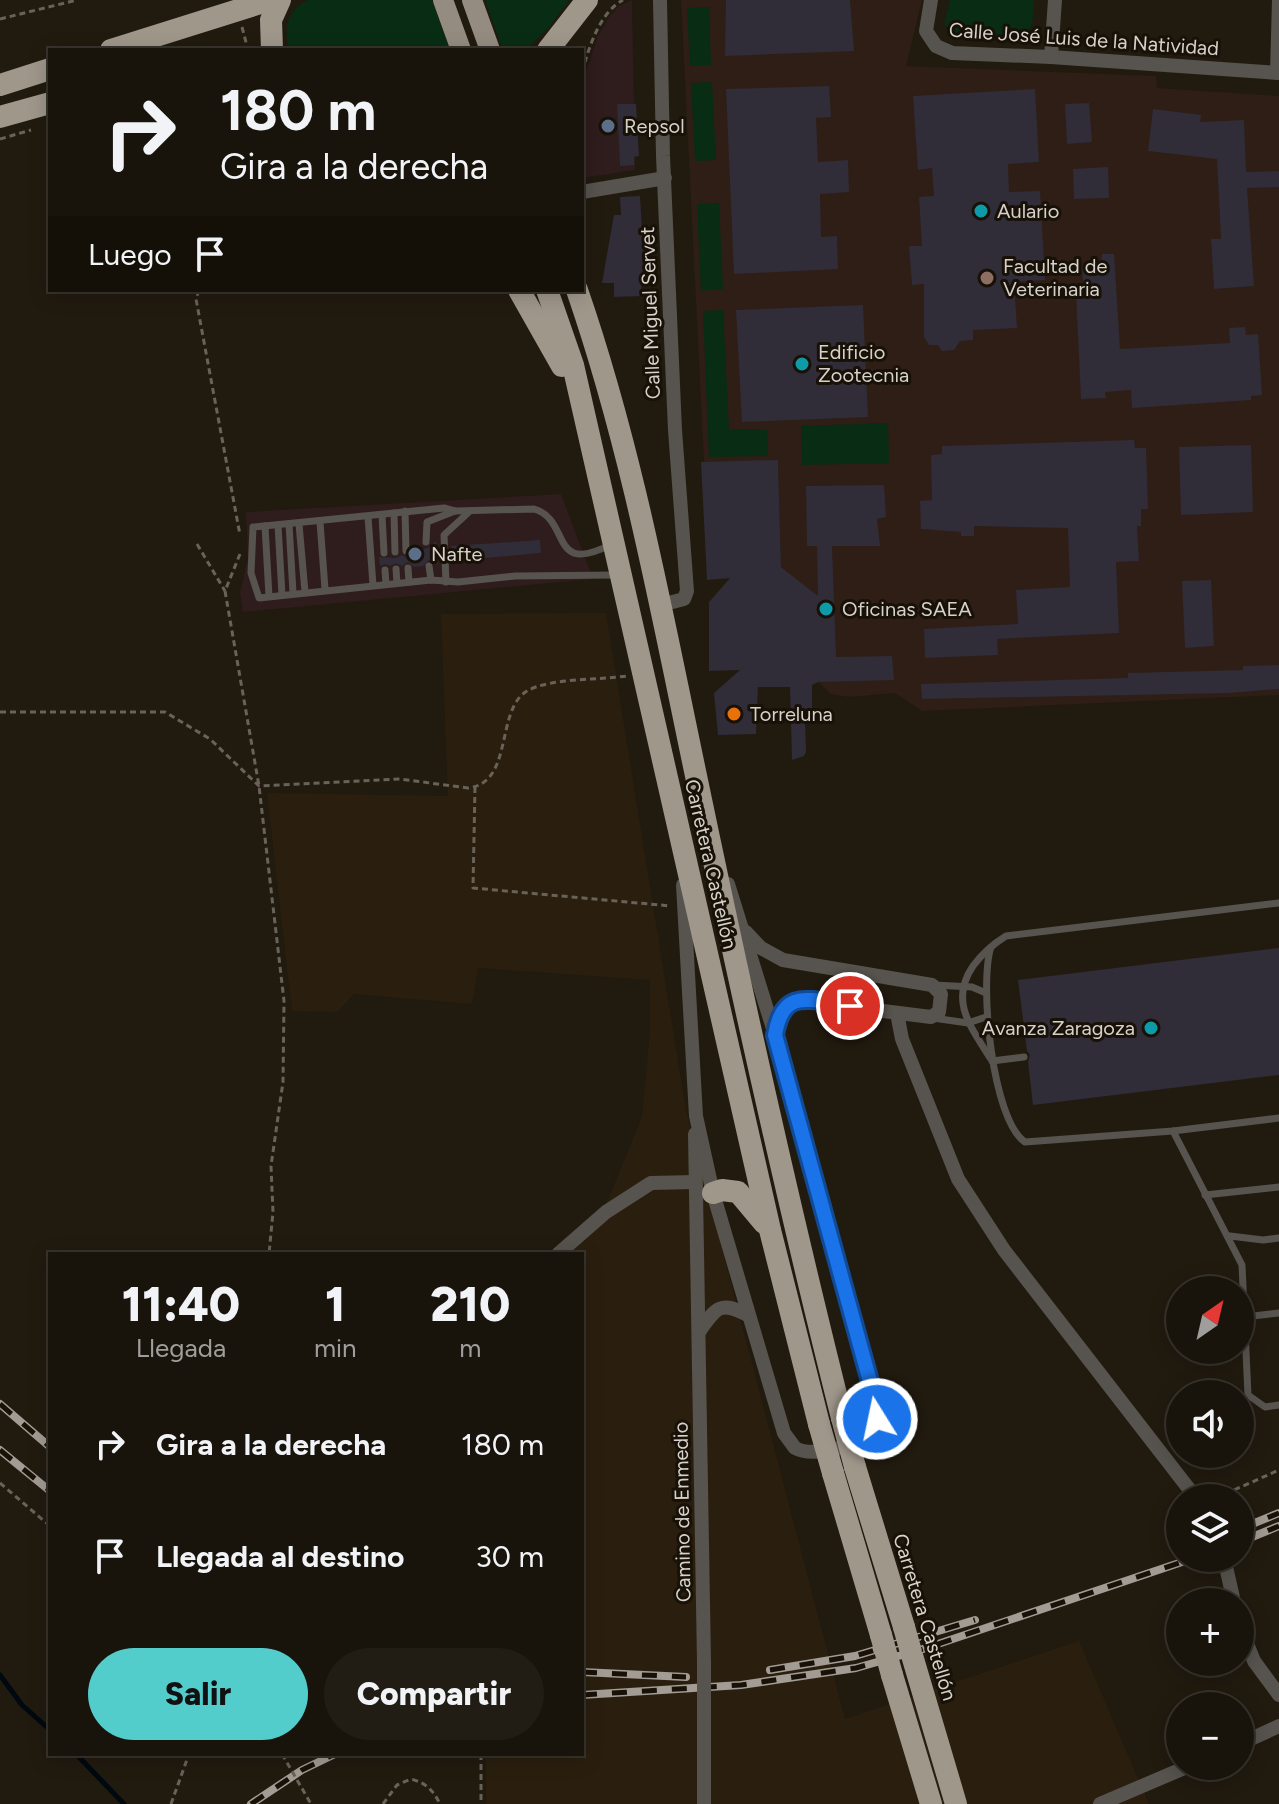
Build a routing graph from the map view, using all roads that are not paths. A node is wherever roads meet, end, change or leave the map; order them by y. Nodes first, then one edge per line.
1 (270, 0) edge
2 (280, 0) edge
3 (443, 0) edge
4 (472, 0) edge
5 (587, 0) edge
6 (660, 0) edge
7 (931, 0) edge
8 (1055, 0) edge
9 (1279, 0) edge
10 (571, 24) junction
11 (117, 48) edge
12 (272, 48) edge
13 (460, 48) edge
14 (489, 48) edge
15 (550, 48) edge
16 (565, 48) edge
17 (1051, 57) junction
18 (48, 70) edge
19 (1278, 73) edge
20 (0, 85) edge
21 (48, 104) edge
22 (0, 117) edge
23 (665, 178) junction
24 (584, 192) edge
25 (520, 292) edge
26 (548, 292) edge
27 (578, 292) edge
28 (580, 403) junction
29 (405, 511) junction
30 (455, 511) junction
31 (470, 511) junction
32 (394, 513) junction
33 (382, 515) junction
34 (368, 517) junction
35 (320, 522) junction
36 (289, 524) junction
37 (299, 524) junction
38 (278, 525) junction
39 (265, 526) junction
40 (426, 542) dead end
41 (614, 543) junction
42 (406, 551) dead end
43 (395, 552) dead end
44 (384, 553) dead end
45 (429, 566) dead end
46 (408, 568) dead end
47 (396, 569) dead end
48 (385, 570) dead end
49 (621, 575) junction
50 (431, 580) junction
51 (409, 582) junction
52 (446, 582) junction
53 (397, 583) junction
54 (386, 584) junction
55 (373, 585) junction
56 (325, 589) junction
57 (305, 592) junction
58 (293, 593) junction
59 (282, 595) junction
60 (269, 596) junction
61 (661, 605) junction
62 (695, 773) junction
63 (680, 841) junction
64 (1279, 903) edge
65 (743, 928) junction
66 (991, 947) junction
67 (932, 985) junction
68 (963, 986) junction
69 (986, 993) junction
70 (897, 1013) junction
71 (931, 1017) junction
72 (986, 1017) junction
73 (968, 1023) junction
74 (775, 1035) junction
75 (1024, 1057) dead end
76 (992, 1061) junction
77 (696, 1116) junction
78 (1279, 1118) edge
79 (1173, 1131) junction
80 (1279, 1187) edge
81 (704, 1188) junction
82 (1205, 1195) junction
83 (770, 1230) junction
84 (1230, 1236) junction
85 (1279, 1238) edge
86 (560, 1252) edge
87 (1243, 1276) edge
88 (1279, 1313) edge
89 (749, 1316) junction
90 (1254, 1316) edge
91 (699, 1332) junction
92 (1247, 1364) edge
93 (1279, 1405) edge
94 (844, 1470) junction
95 (1185, 1484) edge
96 (1254, 1661) edge
97 (1279, 1695) edge
98 (1279, 1726) edge
99 (1254, 1738) edge
100 (1166, 1776) edge
101 (704, 1804) edge
102 (931, 1804) edge
103 (956, 1804) edge
104 (1100, 1804) edge

1 - 11 highway
2 - 12 highway
3 - 13 main road
4 - 14 main road
5 - 10 highway
6 - 23 street, Calle Miguel Servet
7 - 17 street, Calle José Luis de la Natividad
8 - 17 street
9 - 19 street
10 - 15 highway
10 - 16 highway
17 - 19 street, Calle José Luis de la Natividad
18 - 20 highway
21 - 22 highway
23 - 24 street
23 - 61 street, Calle Miguel Servet
25 - 28 highway
26 - 28 highway, Carretera Castellón
27 - 61 highway, Carretera Castellón
28 - 41 highway, Carretera Castellón
29 - 30 lane
29 - 32 lane
29 - 42 lane
30 - 31 lane
30 - 40 lane
31 - 41 lane
31 - 52 lane
32 - 33 lane
32 - 43 lane
33 - 34 lane
33 - 44 lane
34 - 35 lane
34 - 55 lane
35 - 37 lane
35 - 56 lane
36 - 37 lane
36 - 38 lane
36 - 58 lane
37 - 57 lane
38 - 39 lane
38 - 59 lane
39 - 60 lane
39 - 60 lane
41 - 49 highway, Carretera Castellón
45 - 50 lane
46 - 51 lane
47 - 53 lane
48 - 54 lane
49 - 52 lane
49 - 63 highway, Carretera Castellón
50 - 51 lane
50 - 52 lane
51 - 53 lane
53 - 54 lane
54 - 55 lane
55 - 56 lane
56 - 57 lane
57 - 58 lane
58 - 59 lane
59 - 60 lane
61 - 62 highway, Carretera Castellón
62 - 65 street, Carretera Castellón
62 - 94 highway, Carretera Castellón, bridge
63 - 77 street, Camino de Enmedio
63 - 83 highway, Carretera Castellón
64 - 66 lane
65 - 67 street
65 - 74 street, Carretera Castellón
66 - 68 lane
66 - 69 lane
67 - 68 lane
67 - 71 street
68 - 69 lane
68 - 73 lane
69 - 72 lane
70 - 71 street
70 - 74 street
70 - 95 street
71 - 73 lane
72 - 73 lane
72 - 76 lane
73 - 76 lane
74 - 89 street, Carretera Castellón
75 - 76 lane
76 - 79 lane
77 - 81 street, Camino de Enmedio
77 - 81 street, Camino de Enmedio
78 - 79 lane
79 - 82 lane
80 - 82 lane
81 - 83 highway
81 - 86 street
81 - 89 street, Carretera Castellón
81 - 91 street, Camino de Enmedio
82 - 84 lane
83 - 94 highway, Carretera Castellón, bridge
84 - 85 lane
84 - 87 lane
88 - 90 lane
89 - 91 street
91 - 101 street, Camino de Enmedio, bridge
92 - 93 lane
94 - 102 highway, Carretera Castellón, bridge
94 - 103 highway, Carretera Castellón, bridge
96 - 97 street
98 - 99 street
100 - 104 street

